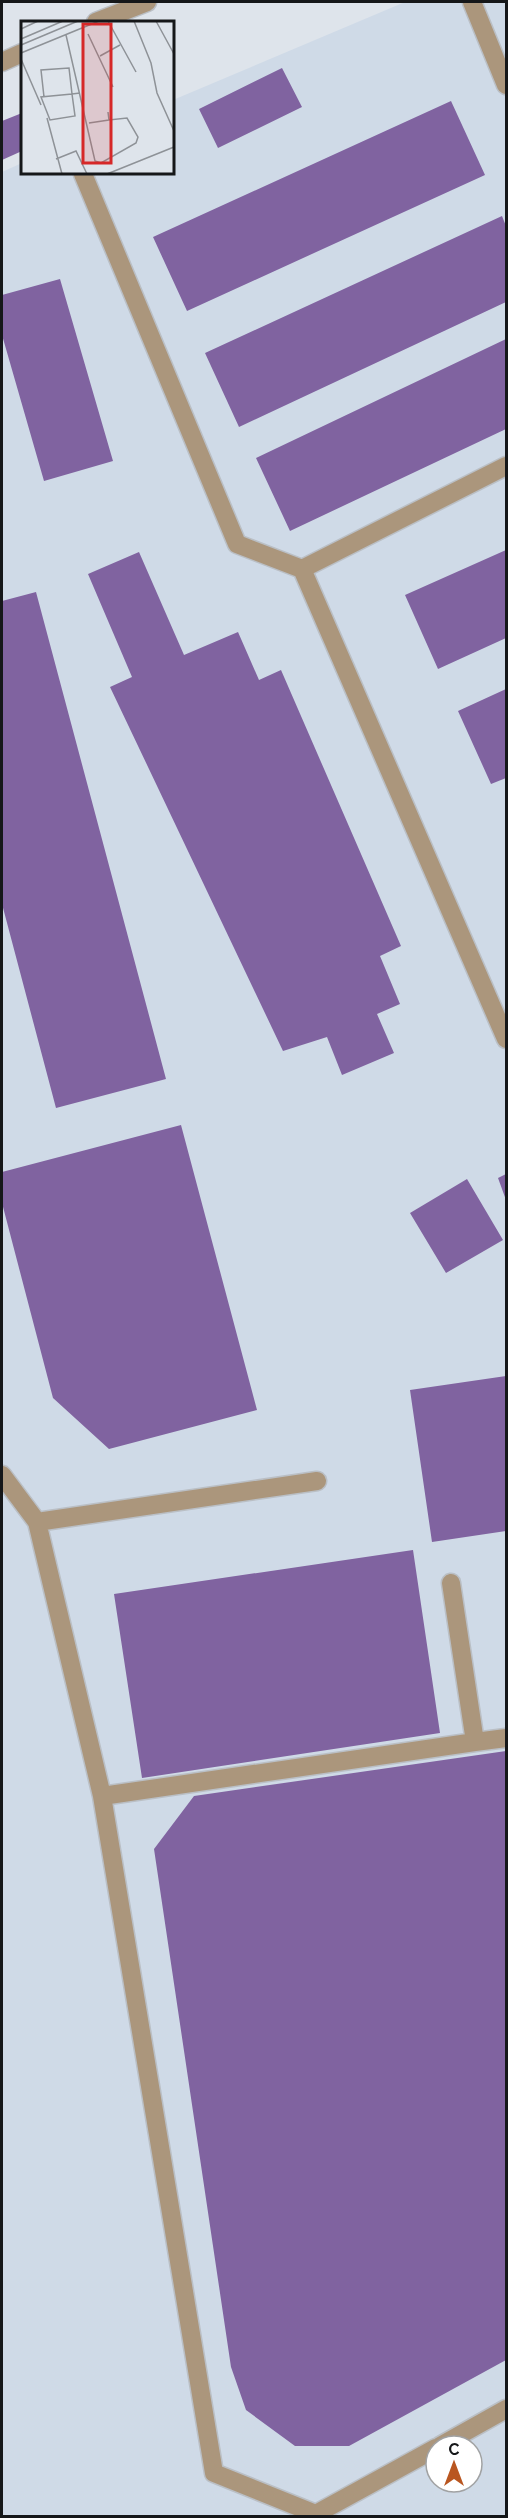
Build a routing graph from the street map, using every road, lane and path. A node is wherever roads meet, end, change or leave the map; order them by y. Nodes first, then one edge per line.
1 (147, 2) edge
2 (472, 2) edge
3 (99, 21) edge
4 (21, 53) edge
5 (2, 62) edge
6 (507, 85) edge
7 (83, 174) dead end
8 (507, 466) edge
9 (302, 569) junction
10 (507, 1039) edge
11 (2, 1475) edge
12 (317, 1481) dead end
13 (37, 1522) junction
14 (451, 1583) dead end
15 (507, 1738) edge
16 (475, 1742) junction
17 (102, 1796) junction
18 (507, 2409) edge
19 (462, 2434) edge
20 (424, 2455) edge

1 - 3 street
2 - 6 street
4 - 5 street
7 - 9 street
8 - 9 street
9 - 10 street
11 - 13 street
12 - 13 street
13 - 17 street
14 - 16 street
15 - 16 street
16 - 17 street
17 - 20 street
18 - 19 street

